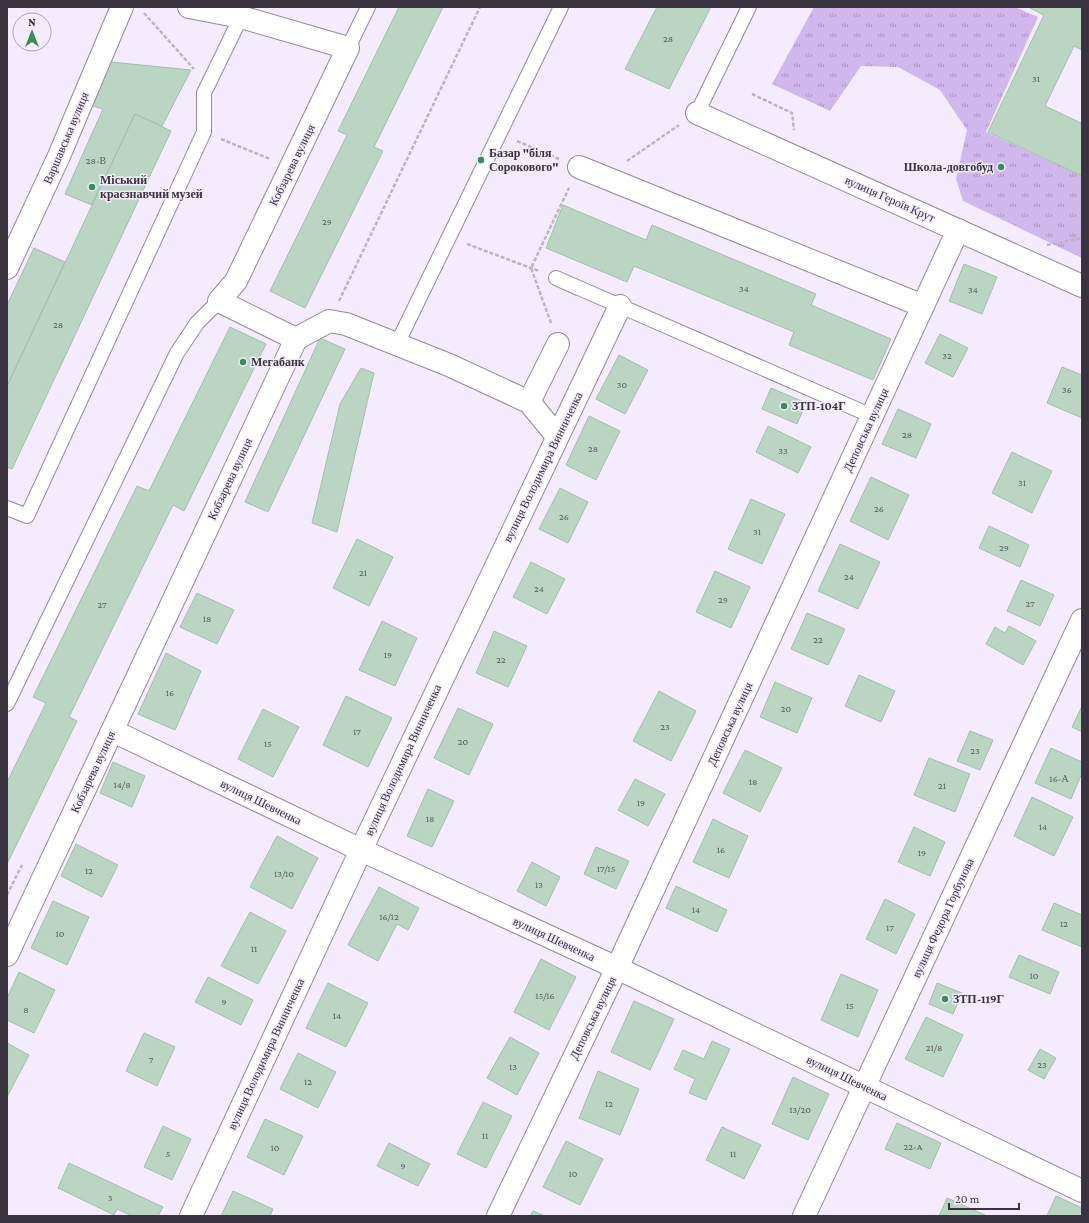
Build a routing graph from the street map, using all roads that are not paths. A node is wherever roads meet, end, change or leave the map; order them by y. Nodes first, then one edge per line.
1 (122, 7) edge
2 (189, 7) edge
3 (368, 7) edge
4 (561, 7) edge
5 (749, 7) edge
6 (241, 17) junction
7 (348, 48) junction
8 (697, 112) joint
9 (579, 167) road end
10 (958, 230) junction
11 (7, 268) edge
12 (1082, 286) edge
13 (578, 288) dead end
14 (219, 301) junction
15 (620, 306) junction
16 (923, 306) junction
17 (296, 339) junction
18 (398, 344) junction
19 (558, 344) road end
20 (529, 402) junction
21 (872, 416) junction
22 (558, 436) junction
23 (7, 508) edge
24 (1082, 620) edge
25 (7, 704) edge
26 (113, 730) junction
27 (361, 850) junction
28 (9, 947) edge
29 (617, 968) junction
30 (865, 1087) junction
31 (1082, 1191) edge
32 (191, 1216) edge
33 (498, 1216) edge
34 (804, 1216) edge

1 - 11 street, Варшавська вулиця
2 - 6 street
3 - 7 lane
4 - 18 lane
5 - 8 lane
6 - 7 street
6 - 23 lane
7 - 14 street, Кобзарева вулиця
8 - 10 street, вулиця Героїв Крут
9 - 16 street
10 - 12 street, вулиця Героїв Крут
10 - 16 street, Деповська вулиця
13 - 15 lane
14 - 17 street
14 - 25 lane
15 - 21 lane
15 - 22 street, вулиця Володимира Винниченка
16 - 21 street, Деповська вулиця
17 - 18 street
17 - 26 street, Кобзарева вулиця
18 - 20 street
19 - 20 street
20 - 22 street
21 - 29 street, Деповська вулиця
22 - 27 street, вулиця Володимира Винниченка
24 - 30 street, вулиця Федора Горбунова
26 - 27 street, вулиця Шевченка
26 - 28 street, Кобзарева вулиця
27 - 29 street, вулиця Шевченка
27 - 32 street, вулиця Володимира Винниченка
29 - 30 street, вулиця Шевченка
29 - 33 street, Деповська вулиця
30 - 31 street, вулиця Шевченка
30 - 34 street, вулиця Федора Горбунова

